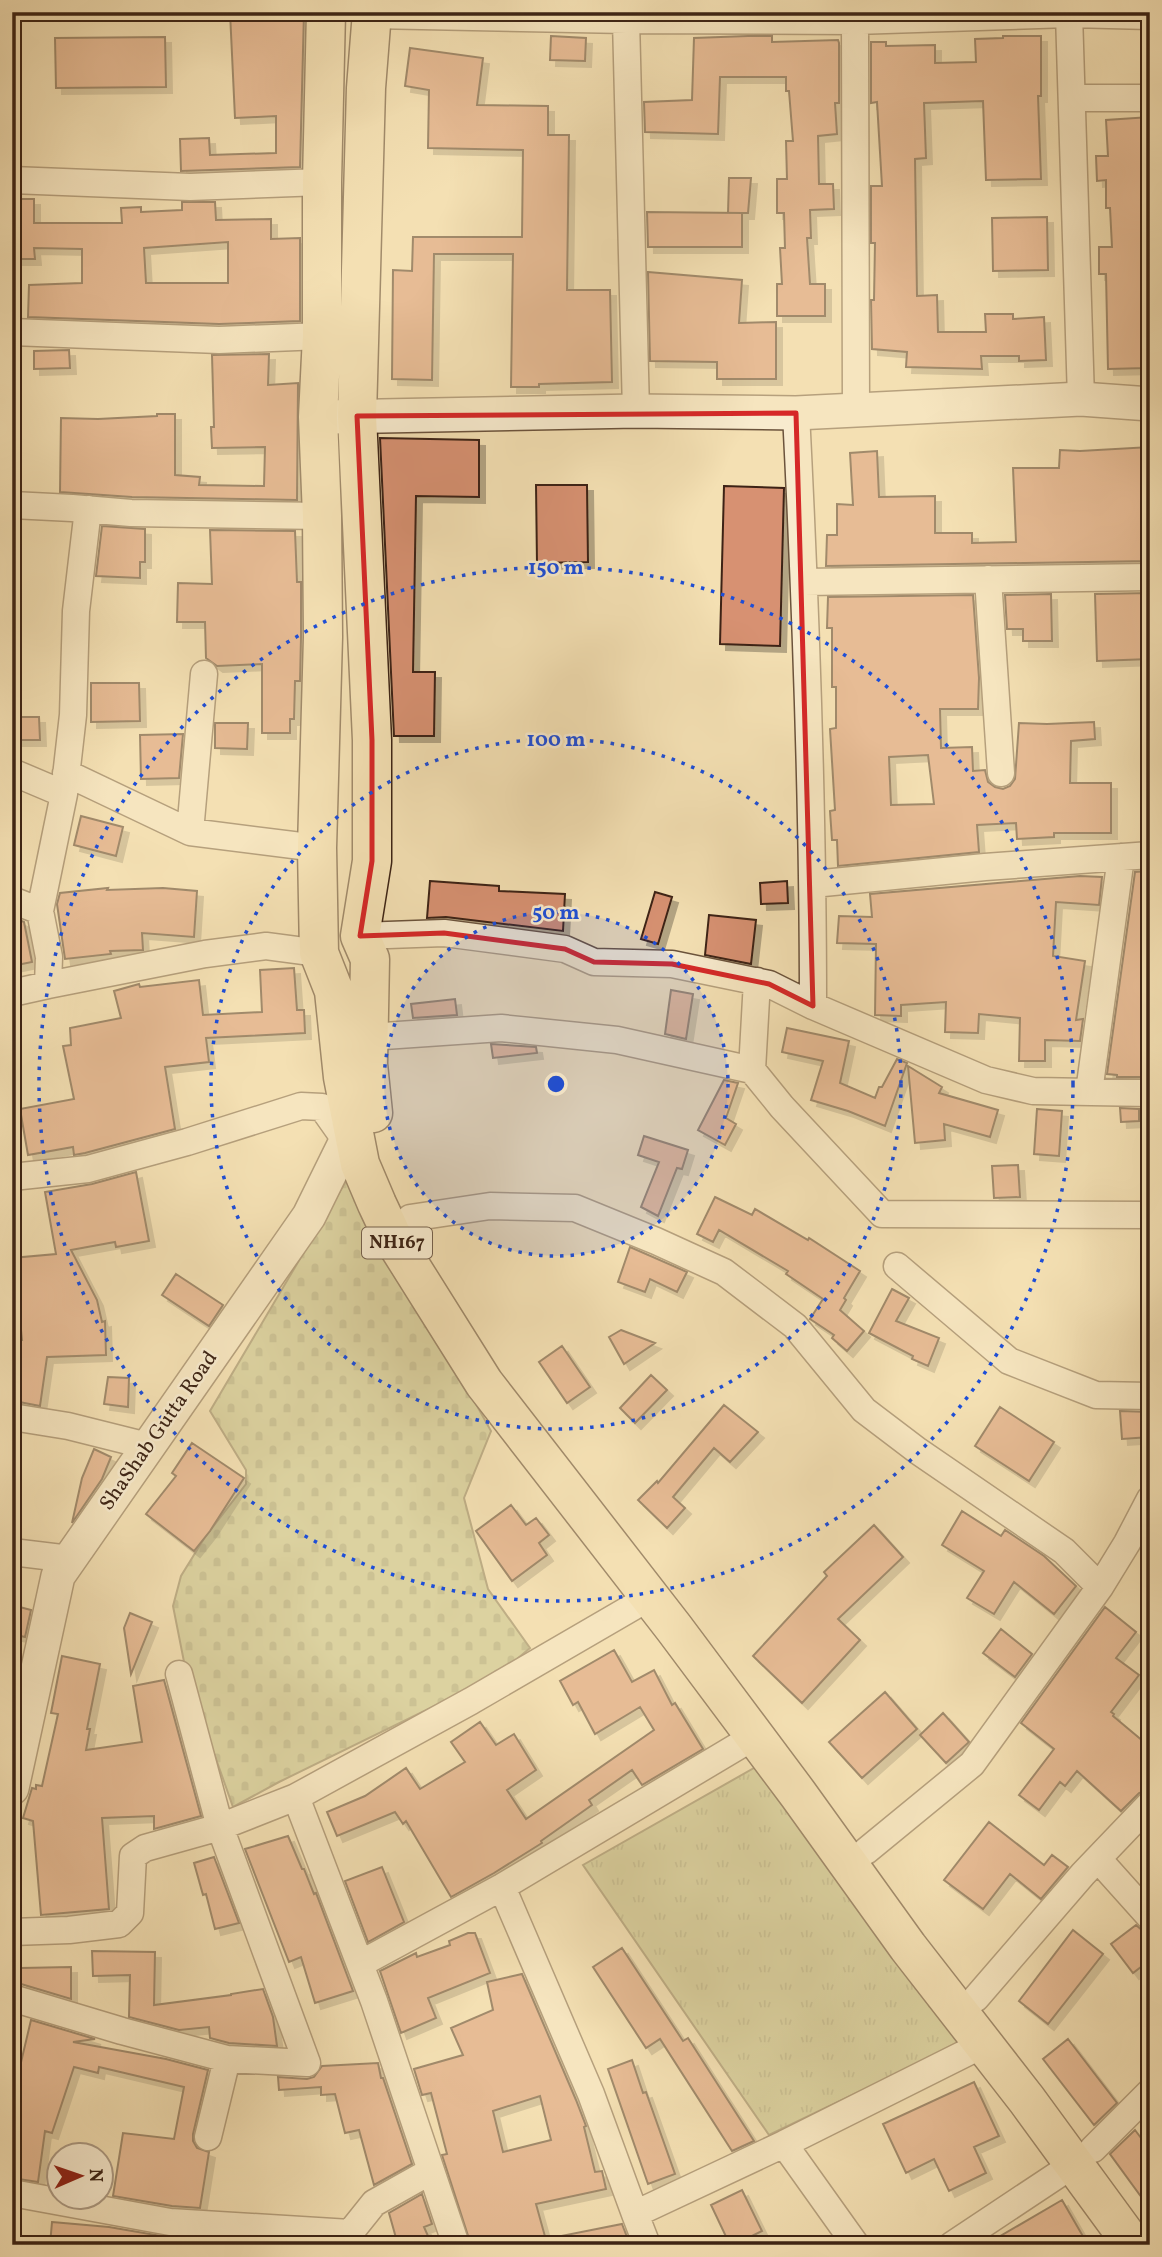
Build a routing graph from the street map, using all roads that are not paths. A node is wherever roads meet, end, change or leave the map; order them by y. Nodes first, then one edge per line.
1 (326, 12) edge
2 (1069, 13) edge
3 (371, 14) edge
4 (1150, 16) edge
5 (626, 20) junction
6 (855, 21) junction
7 (1072, 98) junction
8 (1150, 98) edge
9 (12, 180) edge
10 (321, 182) junction
11 (12, 332) edge
12 (322, 336) junction
13 (1081, 399) junction
14 (1150, 404) edge
15 (856, 410) junction
16 (636, 411) junction
17 (796, 413) junction
18 (357, 416) junction
19 (317, 417) junction
20 (12, 505) edge
21 (88, 509) junction
22 (322, 516) junction
23 (1150, 578) edge
24 (988, 579) junction
25 (804, 582) junction
26 (204, 674) dead end
27 (12, 772) edge
28 (1000, 774) dead end
29 (65, 783) junction
30 (190, 832) junction
31 (317, 848) junction
32 (1150, 856) edge
33 (1121, 858) junction
34 (813, 884) junction
35 (12, 900) edge
36 (40, 911) junction
37 (360, 936) junction
38 (319, 954) junction
39 (757, 981) junction
40 (48, 985) junction
41 (12, 993) edge
42 (813, 1006) junction
43 (369, 1037) junction
44 (752, 1070) junction
45 (1089, 1092) junction
46 (1150, 1093) edge
47 (357, 1125) junction
48 (12, 1177) edge
49 (1150, 1215) edge
50 (410, 1218) junction
51 (898, 1266) dead end
52 (1150, 1396) edge
53 (12, 1417) edge
54 (148, 1446) junction
55 (1150, 1499) edge
56 (12, 1552) edge
57 (70, 1559) junction
58 (1100, 1587) junction
59 (650, 1597) junction
60 (179, 1674) dead end
61 (755, 1736) junction
62 (12, 1788) edge
63 (296, 1797) junction
64 (1150, 1804) edge
65 (220, 1827) junction
66 (866, 1851) junction
67 (1098, 1859) junction
68 (502, 1887) junction
69 (1150, 1917) edge
70 (12, 1932) edge
71 (360, 1964) junction
72 (12, 1998) edge
73 (976, 1998) junction
74 (984, 2044) junction
75 (227, 2059) junction
76 (1150, 2092) edge
77 (208, 2137) dead end
78 (784, 2144) junction
79 (1084, 2157) junction
80 (431, 2171) junction
81 (12, 2193) edge
82 (635, 2214) junction
83 (1150, 2226) edge
84 (456, 2245) edge
85 (647, 2245) edge
86 (856, 2245) edge
87 (952, 2245) edge
88 (1133, 2245) edge

1 - 10 highway, NH167
2 - 4 street
2 - 6 street
2 - 7 street
3 - 5 street
3 - 18 highway, NH167
5 - 6 street
5 - 16 street
6 - 15 street
7 - 8 street
7 - 13 street
9 - 10 street
10 - 12 highway, NH167
11 - 12 street
12 - 19 highway, NH167
13 - 14 street
13 - 15 street
15 - 17 street
16 - 17 street
16 - 18 street
17 - 25 street
18 - 19 street
18 - 37 highway, NH167
19 - 22 highway, NH167
20 - 21 street
21 - 22 street
21 - 29 street
22 - 31 highway, NH167
23 - 24 street
24 - 25 street
24 - 28 street
25 - 34 street
26 - 30 street
27 - 29 street
29 - 30 street
29 - 36 street
30 - 31 street
31 - 38 highway, NH167
32 - 33 street
33 - 34 street
33 - 45 street
34 - 42 street
35 - 36 street
36 - 40 street
37 - 39 street
37 - 43 highway, NH167
38 - 40 street
38 - 47 highway, NH167
39 - 42 street
39 - 44 street
40 - 41 street
42 - 45 street
43 - 44 street
43 - 47 highway, NH167
44 - 49 street
45 - 46 street
47 - 48 street
47 - 50 highway, NH167
47 - 54 street, ShaShab Gutta Road
47 - 59 highway, NH167
50 - 58 street
50 - 66 highway, NH167
51 - 52 street
53 - 54 street
54 - 57 street, ShaShab Gutta Road
55 - 58 street
56 - 57 street
57 - 62 street, ShaShab Gutta Road
58 - 66 street
59 - 61 highway, NH167
59 - 63 street
60 - 65 street
61 - 68 street
61 - 74 highway, NH167
63 - 65 street
63 - 71 street
64 - 67 street
65 - 70 street
65 - 75 street
66 - 73 highway, NH167
67 - 69 street
67 - 73 street
68 - 71 street
68 - 82 street
71 - 80 street
72 - 75 street
73 - 79 highway, NH167
74 - 78 street
74 - 79 highway, NH167
75 - 77 street
76 - 79 street
78 - 82 street
78 - 86 street
79 - 83 highway, NH167
79 - 87 street
79 - 88 highway, NH167
80 - 81 street
80 - 84 street
82 - 85 street

